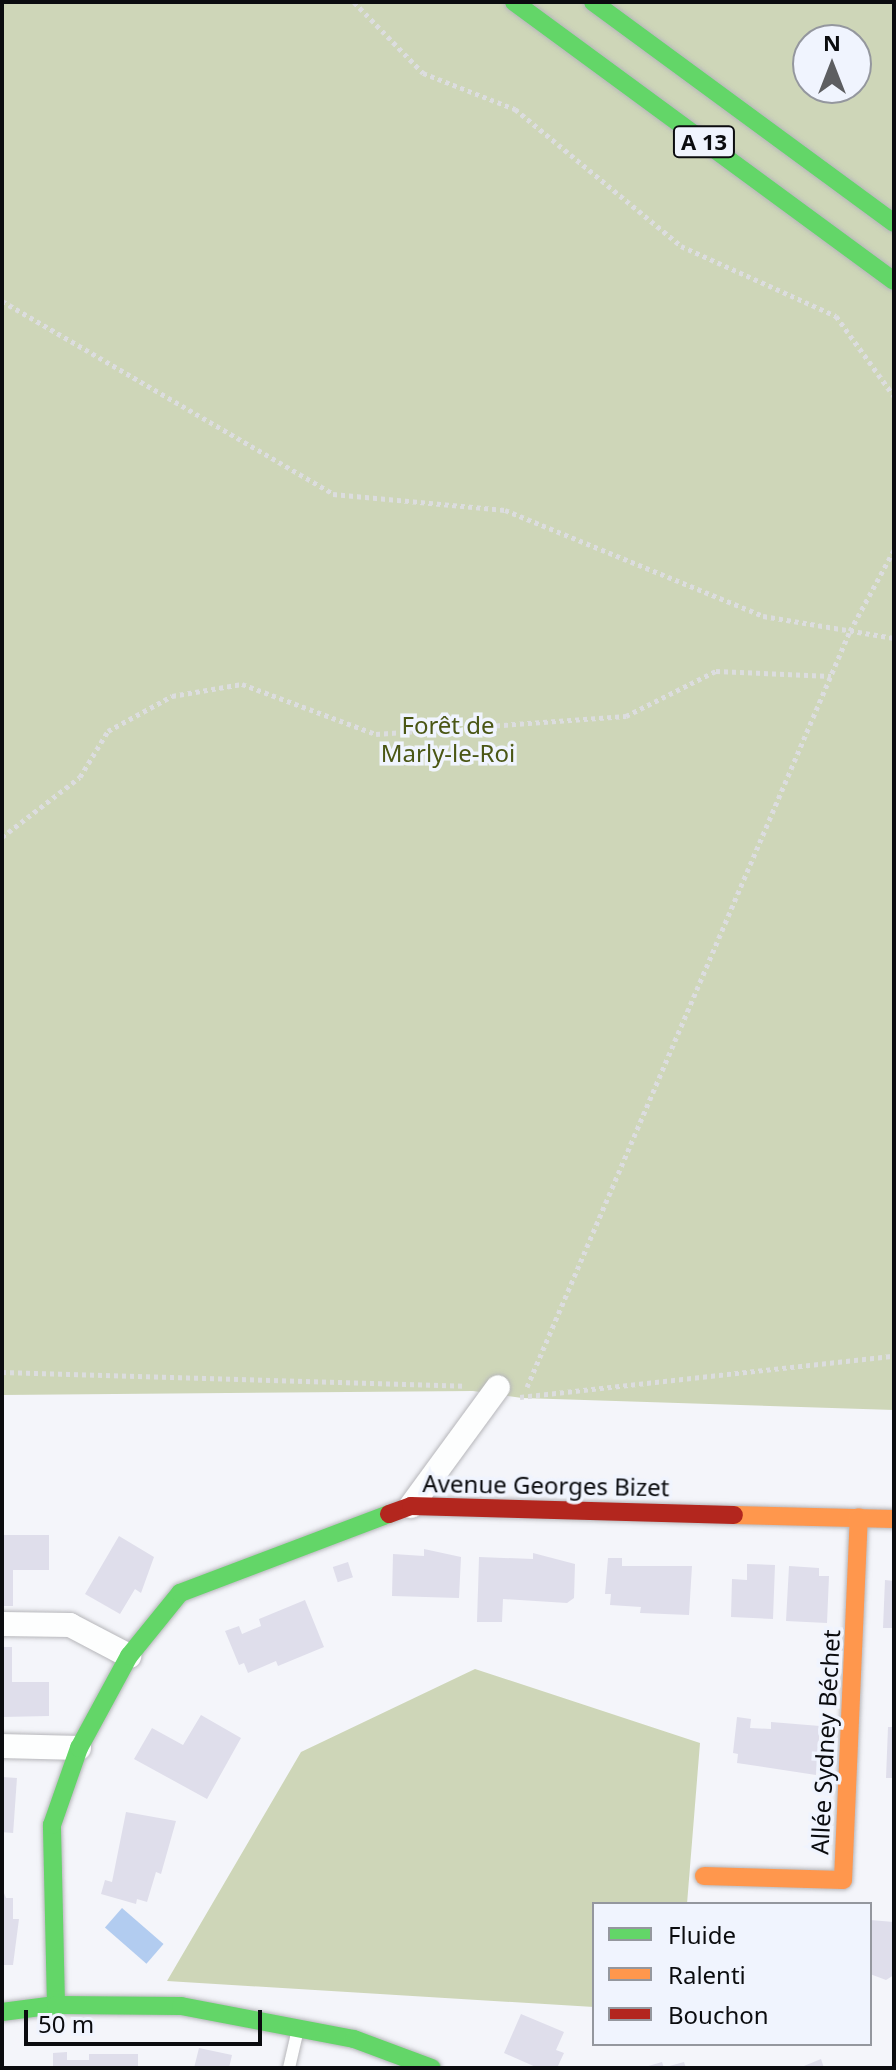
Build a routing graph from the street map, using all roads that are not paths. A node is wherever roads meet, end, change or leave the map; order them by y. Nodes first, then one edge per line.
1 (514, 2) edge
2 (593, 2) edge
3 (894, 223) edge
4 (894, 281) edge
5 (498, 1387) road end
6 (411, 1506) junction
7 (859, 1517) junction
8 (894, 1519) edge
9 (2, 1624) edge
10 (129, 1656) junction
11 (2, 1746) edge
12 (79, 1748) junction
13 (704, 1876) dead end
14 (56, 2005) junction
15 (2, 2012) edge
16 (298, 2025) junction
17 (289, 2068) edge
18 (432, 2068) edge

1 - 4 main road, A 13
2 - 3 main road, A 13
5 - 6 street
6 - 7 main road, Avenue Georges Bizet
6 - 10 main road, Avenue Georges Bizet
7 - 8 main road, Avenue Georges Bizet
7 - 13 main road, Allée Sydney Béchet
9 - 10 street
10 - 12 main road, Avenue Georges Bizet
11 - 12 street
12 - 14 main road, Avenue Georges Bizet
14 - 15 main road
14 - 16 main road
16 - 17 lane
16 - 18 main road

